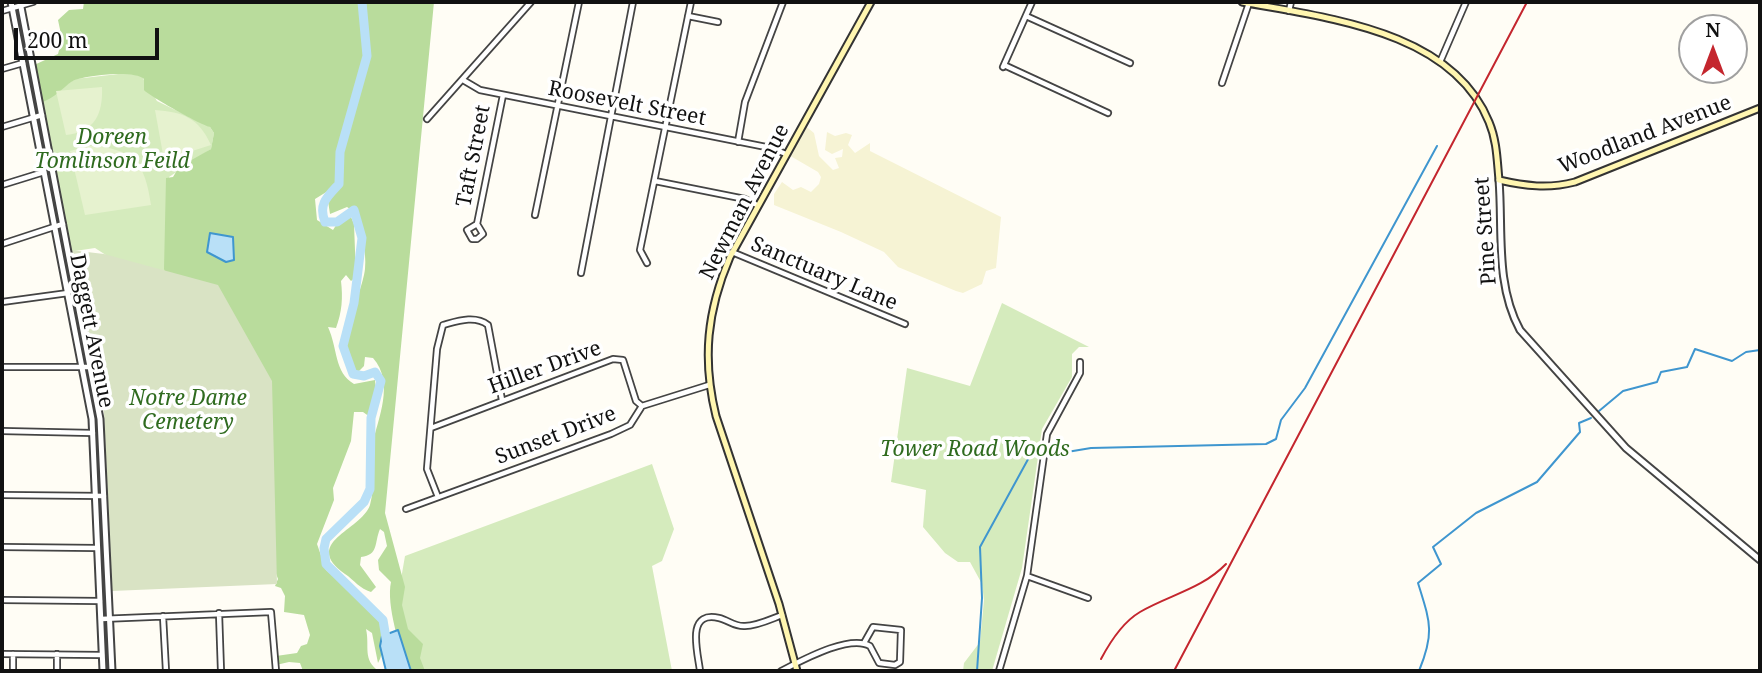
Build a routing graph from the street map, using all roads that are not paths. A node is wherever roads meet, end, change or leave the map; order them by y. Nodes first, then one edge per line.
1 (33, 2) edge
2 (531, 2) edge
3 (579, 2) edge
4 (633, 2) edge
5 (691, 2) edge
6 (783, 2) edge
7 (871, 2) edge
8 (1032, 2) edge
9 (1245, 2) edge
10 (1290, 2) edge
11 (1466, 2) edge
12 (20, 4) edge
13 (12, 5) edge
14 (2, 11) edge
15 (1289, 11) junction
16 (688, 16) junction
17 (1026, 16) junction
18 (718, 22) dead end
19 (23, 62) junction
20 (1440, 62) junction
21 (1130, 63) dead end
22 (2, 69) edge
23 (463, 80) junction
24 (1222, 83) dead end
25 (503, 95) junction
26 (557, 106) junction
27 (1760, 108) edge
28 (1108, 113) dead end
29 (42, 115) junction
30 (611, 116) junction
31 (33, 117) junction
32 (427, 119) dead end
33 (2, 127) edge
34 (666, 128) junction
35 (738, 142) junction
36 (786, 154) junction
37 (44, 172) junction
38 (1499, 180) junction
39 (655, 181) junction
40 (2, 185) edge
41 (757, 205) junction
42 (535, 215) dead end
43 (63, 224) junction
44 (477, 224) dead end
45 (54, 227) junction
46 (2, 244) edge
47 (732, 252) junction
48 (647, 263) dead end
49 (581, 273) dead end
50 (68, 293) junction
51 (2, 302) edge
52 (905, 324) dead end
53 (1080, 362) dead end
54 (2, 367) edge
55 (82, 368) junction
56 (91, 368) junction
57 (709, 385) junction
58 (502, 400) junction
59 (642, 407) junction
60 (430, 429) junction
61 (2, 431) edge
62 (93, 433) junction
63 (2, 495) edge
64 (96, 495) junction
65 (104, 496) junction
66 (438, 498) junction
67 (405, 509) dead end
68 (2, 547) edge
69 (97, 548) junction
70 (1760, 560) edge
71 (1027, 576) junction
72 (1088, 598) dead end
73 (2, 600) edge
74 (100, 601) junction
75 (219, 614) junction
76 (782, 615) junction
77 (163, 616) junction
78 (109, 618) junction
79 (101, 619) junction
80 (864, 643) junction
81 (2, 654) edge
82 (13, 654) junction
83 (57, 654) junction
84 (103, 655) junction
85 (795, 664) junction
86 (13, 671) edge
87 (57, 671) edge
88 (103, 671) edge
89 (112, 671) edge
90 (166, 671) edge
91 (222, 671) edge
92 (276, 671) edge
93 (701, 671) edge
94 (781, 671) edge
95 (797, 671) edge
96 (999, 671) edge

1 - 12 street
2 - 23 street
3 - 26 street
4 - 30 street
5 - 16 street
6 - 35 street
7 - 36 main road, Newman Avenue
8 - 17 street
9 - 15 main road, Pine Street
9 - 24 street
10 - 15 street
11 - 20 street
12 - 13 street
12 - 29 street, Daggett Avenue
13 - 14 street
13 - 19 street, Daggett Avenue
15 - 20 main road, Pine Street
16 - 18 street
16 - 34 street
17 - 21 street
17 - 28 street
19 - 22 street
19 - 31 street, Daggett Avenue
20 - 38 main road, Pine Street
23 - 25 street, Roosevelt Street
23 - 32 street
25 - 26 street, Roosevelt Street
25 - 44 street, Taft Street
26 - 30 street, Roosevelt Street
26 - 42 street
27 - 38 main road, Woodland Avenue
29 - 31 street
29 - 43 street, Daggett Avenue
30 - 34 street, Roosevelt Street
30 - 49 street
31 - 33 street
31 - 37 street, Daggett Avenue
34 - 35 street, Roosevelt Street
34 - 39 street
35 - 36 street, Roosevelt Street
36 - 41 main road, Newman Avenue
37 - 40 street
37 - 45 street, Daggett Avenue
38 - 70 street, Pine Street
39 - 41 street
39 - 48 street
41 - 47 main road, Newman Avenue
43 - 45 street
43 - 56 street, Daggett Avenue
45 - 46 street
45 - 50 street, Daggett Avenue
47 - 52 street, Sanctuary Lane
47 - 57 main road, Newman Avenue
50 - 51 street
50 - 55 street, Daggett Avenue
53 - 71 street
54 - 55 street
55 - 56 street
55 - 62 street, Daggett Avenue
56 - 65 street, Daggett Avenue
57 - 59 street, Sunset Drive
57 - 76 main road, Newman Avenue
58 - 59 street, Hiller Drive
58 - 60 street, Hiller Drive
58 - 60 street
59 - 66 street, Sunset Drive
60 - 66 street
61 - 62 street
62 - 64 street, Daggett Avenue
63 - 64 street
64 - 65 street
64 - 69 street, Daggett Avenue
65 - 78 street, Daggett Avenue
66 - 67 street, Sunset Drive
68 - 69 street
69 - 74 street, Daggett Avenue
71 - 72 street
71 - 96 street
73 - 74 street
74 - 79 street, Daggett Avenue
75 - 77 street
75 - 91 street
75 - 92 street
76 - 85 main road, Newman Avenue
76 - 93 street
77 - 78 street
77 - 90 street
78 - 79 street
78 - 89 street, Daggett Avenue
79 - 84 street, Daggett Avenue
80 - 80 street
80 - 85 street
81 - 82 street
82 - 83 street
82 - 86 street
83 - 84 street
83 - 87 street
84 - 88 street, Daggett Avenue
85 - 94 street
85 - 95 main road, Newman Avenue

